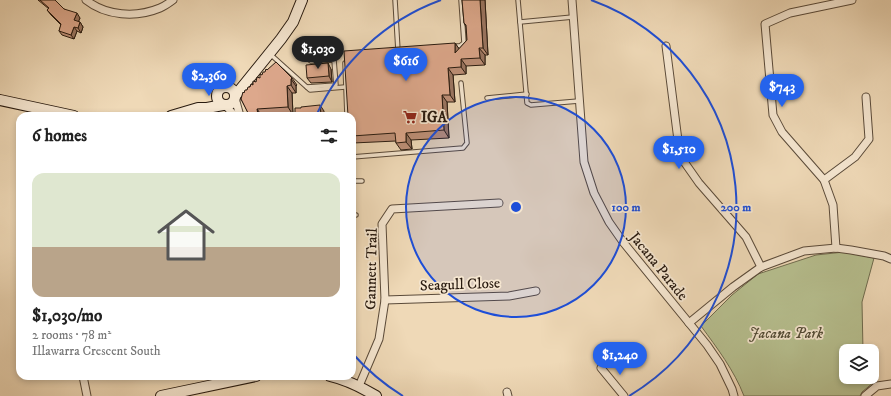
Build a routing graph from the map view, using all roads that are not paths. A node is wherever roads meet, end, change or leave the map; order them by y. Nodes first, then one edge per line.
1 (86, 0) edge
2 (173, 0) edge
3 (302, 0) edge
4 (395, 0) edge
5 (461, 0) edge
6 (518, 0) edge
7 (572, 0) edge
8 (852, 0) edge
9 (573, 17) junction
10 (520, 22) junction
11 (666, 46) dead end
12 (444, 47) edge
13 (405, 50) edge
14 (391, 51) edge
15 (398, 51) junction
16 (270, 53) junction
17 (300, 53) dead end
18 (345, 61) edge
19 (461, 83) dead end
20 (307, 87) junction
21 (345, 87) junction
22 (233, 94) junction
23 (527, 94) junction
24 (217, 95) junction
25 (866, 97) dead end
26 (487, 98) dead end
27 (0, 100) edge
28 (579, 101) junction
29 (224, 105) junction
30 (198, 108) junction
31 (56, 112) edge
32 (184, 112) edge
33 (231, 112) edge
34 (239, 112) edge
35 (347, 112) edge
36 (356, 157) edge
37 (824, 180) junction
38 (356, 181) edge
39 (362, 181) dead end
40 (499, 203) dead end
41 (836, 248) junction
42 (891, 259) edge
43 (761, 267) junction
44 (536, 291) dead end
45 (385, 300) junction
46 (689, 323) junction
47 (601, 368) dead end
48 (84, 380) edge
49 (237, 380) edge
50 (344, 380) edge
51 (891, 384) edge
52 (358, 386) junction
53 (87, 396) edge
54 (161, 396) edge
55 (376, 396) edge
56 (624, 396) edge
57 (734, 396) edge
58 (865, 396) edge

1 - 2 street
3 - 16 street
4 - 15 lane
5 - 12 lane
6 - 10 lane
7 - 9 street, Jacana Parade
8 - 37 street
9 - 10 lane
9 - 28 street, Jacana Parade
10 - 23 lane
11 - 43 street
13 - 15 lane
14 - 15 lane
16 - 20 lane
16 - 22 street
17 - 20 lane
18 - 21 lane
19 - 36 lane
20 - 21 lane
21 - 35 lane
22 - 24 street
22 - 29 street
22 - 34 street
23 - 26 lane
23 - 28 lane
24 - 29 street
24 - 30 street
25 - 37 street
27 - 31 street
28 - 46 street, Jacana Parade
29 - 30 street
29 - 33 street
30 - 32 street
37 - 41 street
38 - 39 lane
40 - 45 street, Gannett Trail
41 - 42 street
41 - 43 street
43 - 46 street
44 - 45 street, Seagull Close
45 - 52 street, Gannett Trail
46 - 57 street, Jacana Parade
47 - 56 street
48 - 53 street
49 - 54 street
50 - 52 street
51 - 58 street
52 - 55 street

